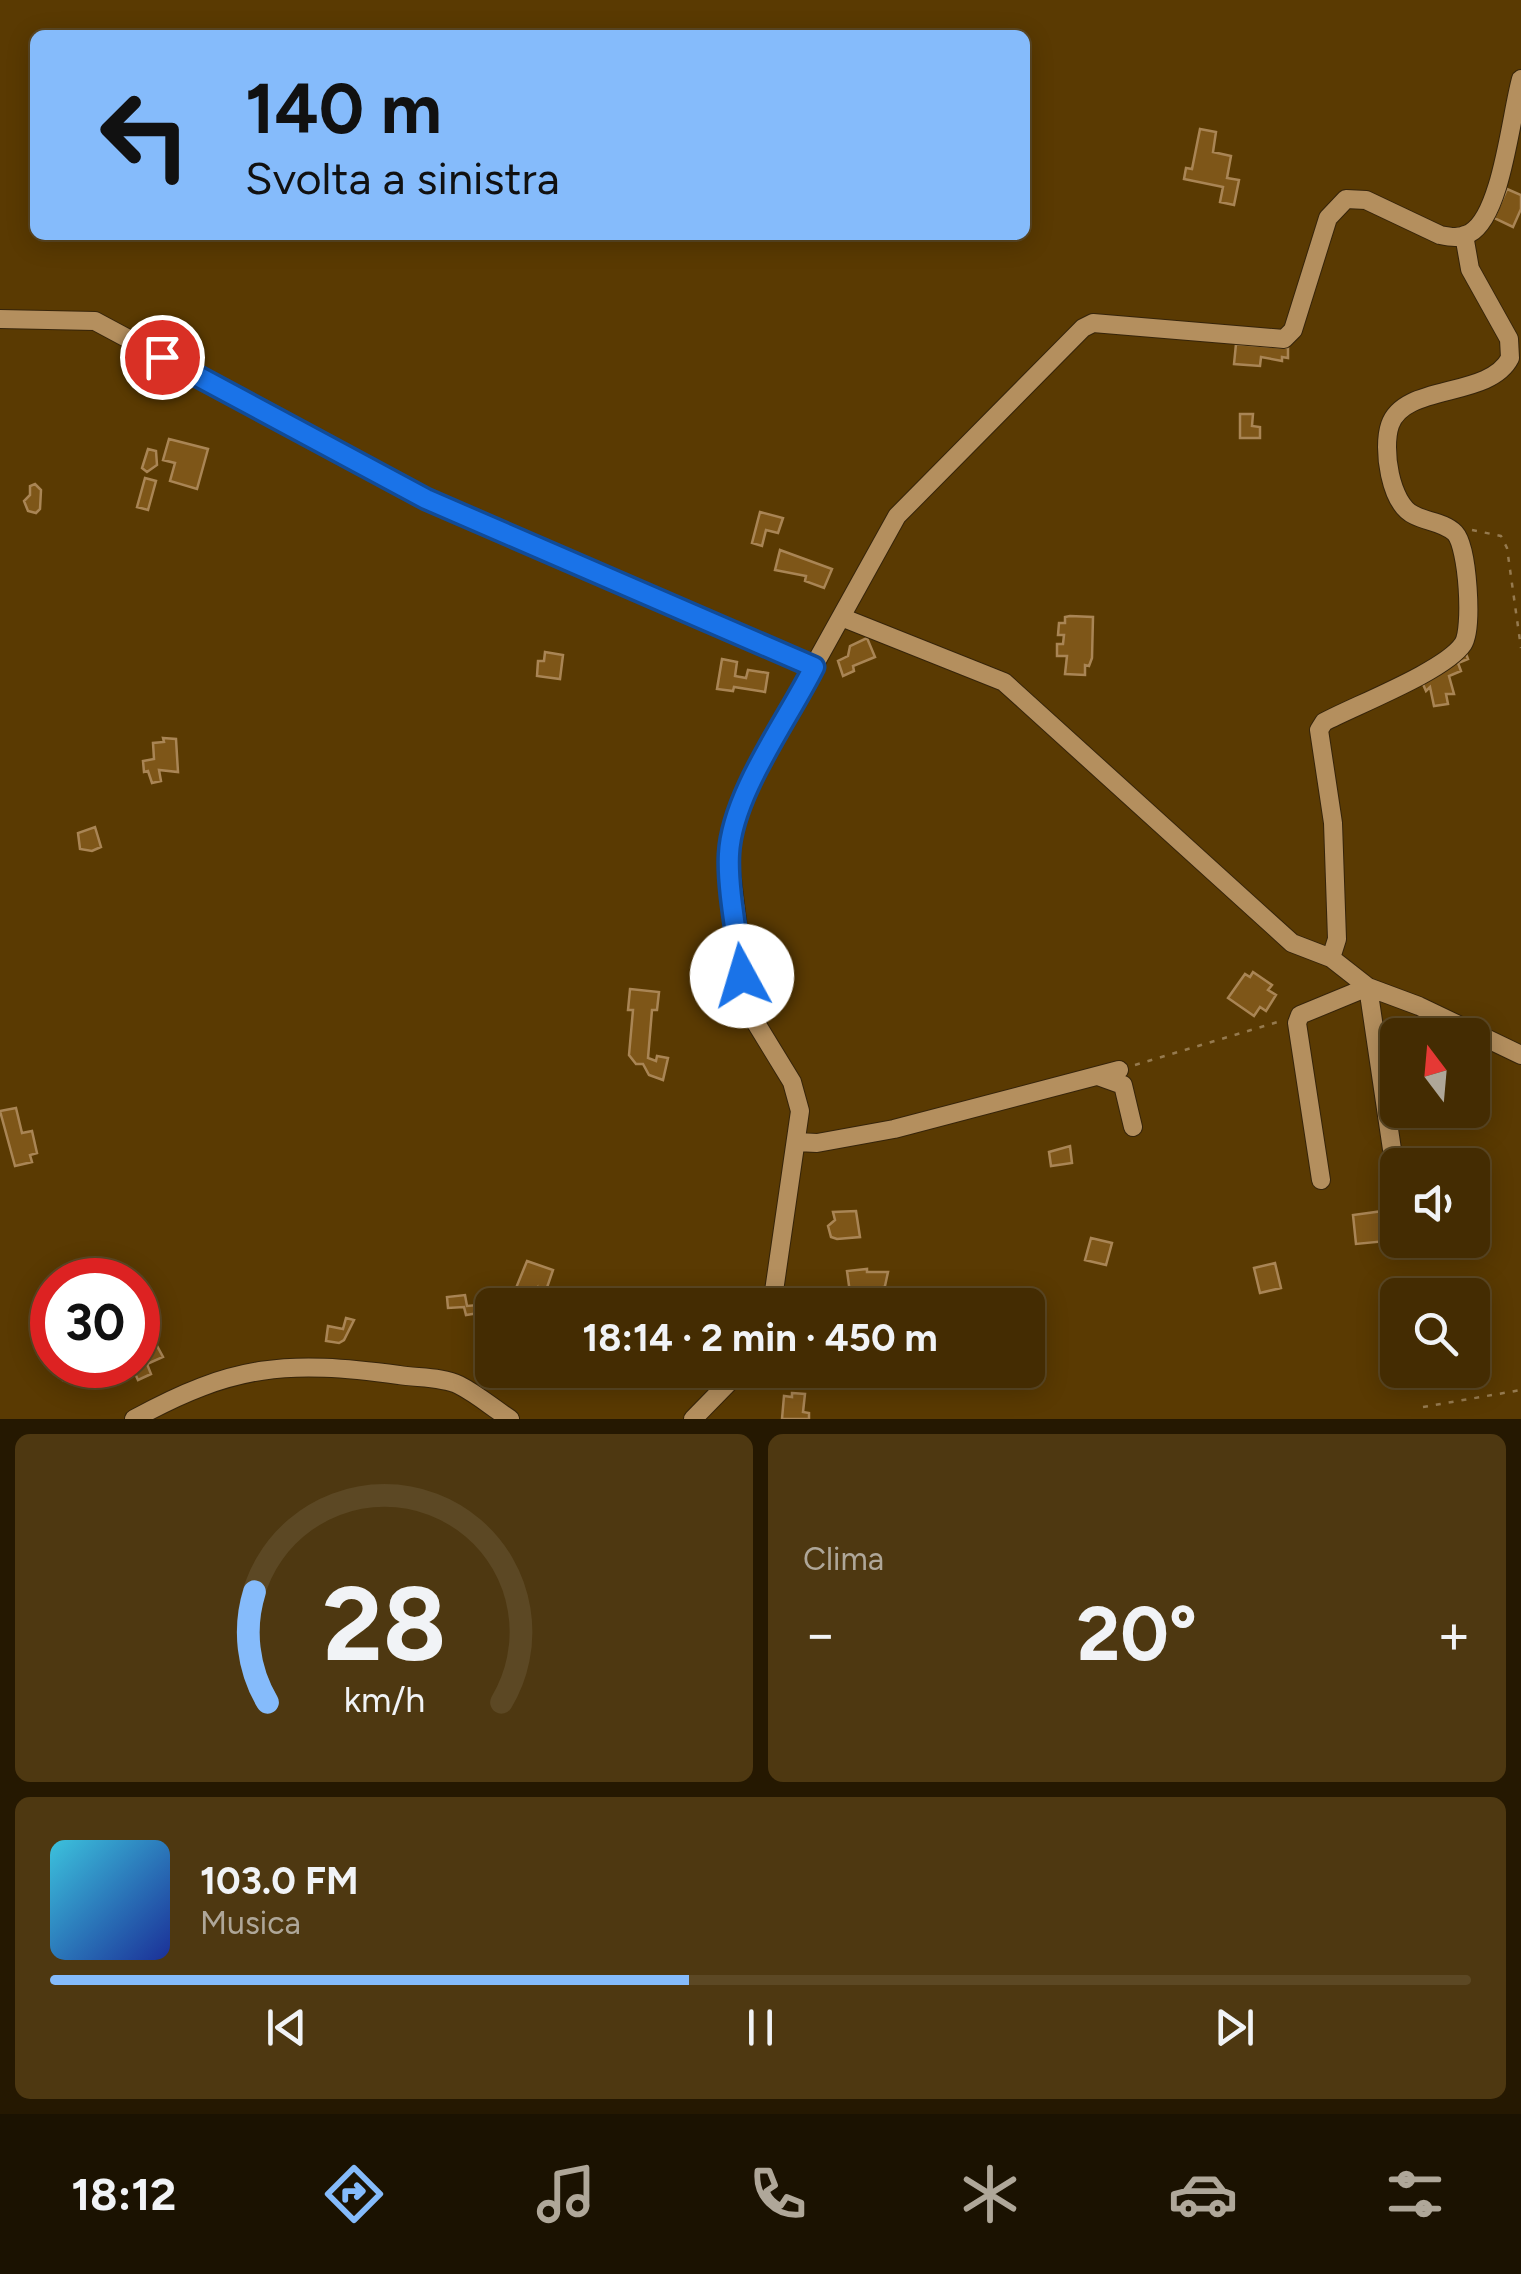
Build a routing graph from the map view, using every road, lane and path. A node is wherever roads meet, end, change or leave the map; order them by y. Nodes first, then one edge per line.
1 (1521, 79) edge
2 (1464, 235) junction
3 (0, 319) edge
4 (1446, 526) junction
5 (841, 616) junction
6 (1521, 648) edge
7 (814, 667) junction
8 (1331, 958) junction
9 (1368, 988) junction
10 (1300, 1016) junction
11 (1521, 1055) edge
12 (1119, 1070) joint
13 (1098, 1076) junction
14 (1132, 1127) dead end
15 (796, 1142) junction
16 (1392, 1148) edge
17 (1321, 1180) dead end
18 (775, 1288) edge
19 (723, 1388) edge
20 (1521, 1390) edge
21 (1423, 1407) dead end
22 (134, 1419) edge
23 (510, 1419) edge
24 (692, 1419) edge

1 - 2 street
2 - 4 street
2 - 5 street
3 - 7 street
4 - 6 path
4 - 8 street
5 - 7 street
5 - 8 street
7 - 15 street
8 - 9 street
9 - 10 street
9 - 11 street
9 - 16 street
10 - 12 path
10 - 17 street
12 - 13 street
13 - 14 street
13 - 15 street
15 - 18 street
19 - 24 street
20 - 21 path
22 - 23 street

